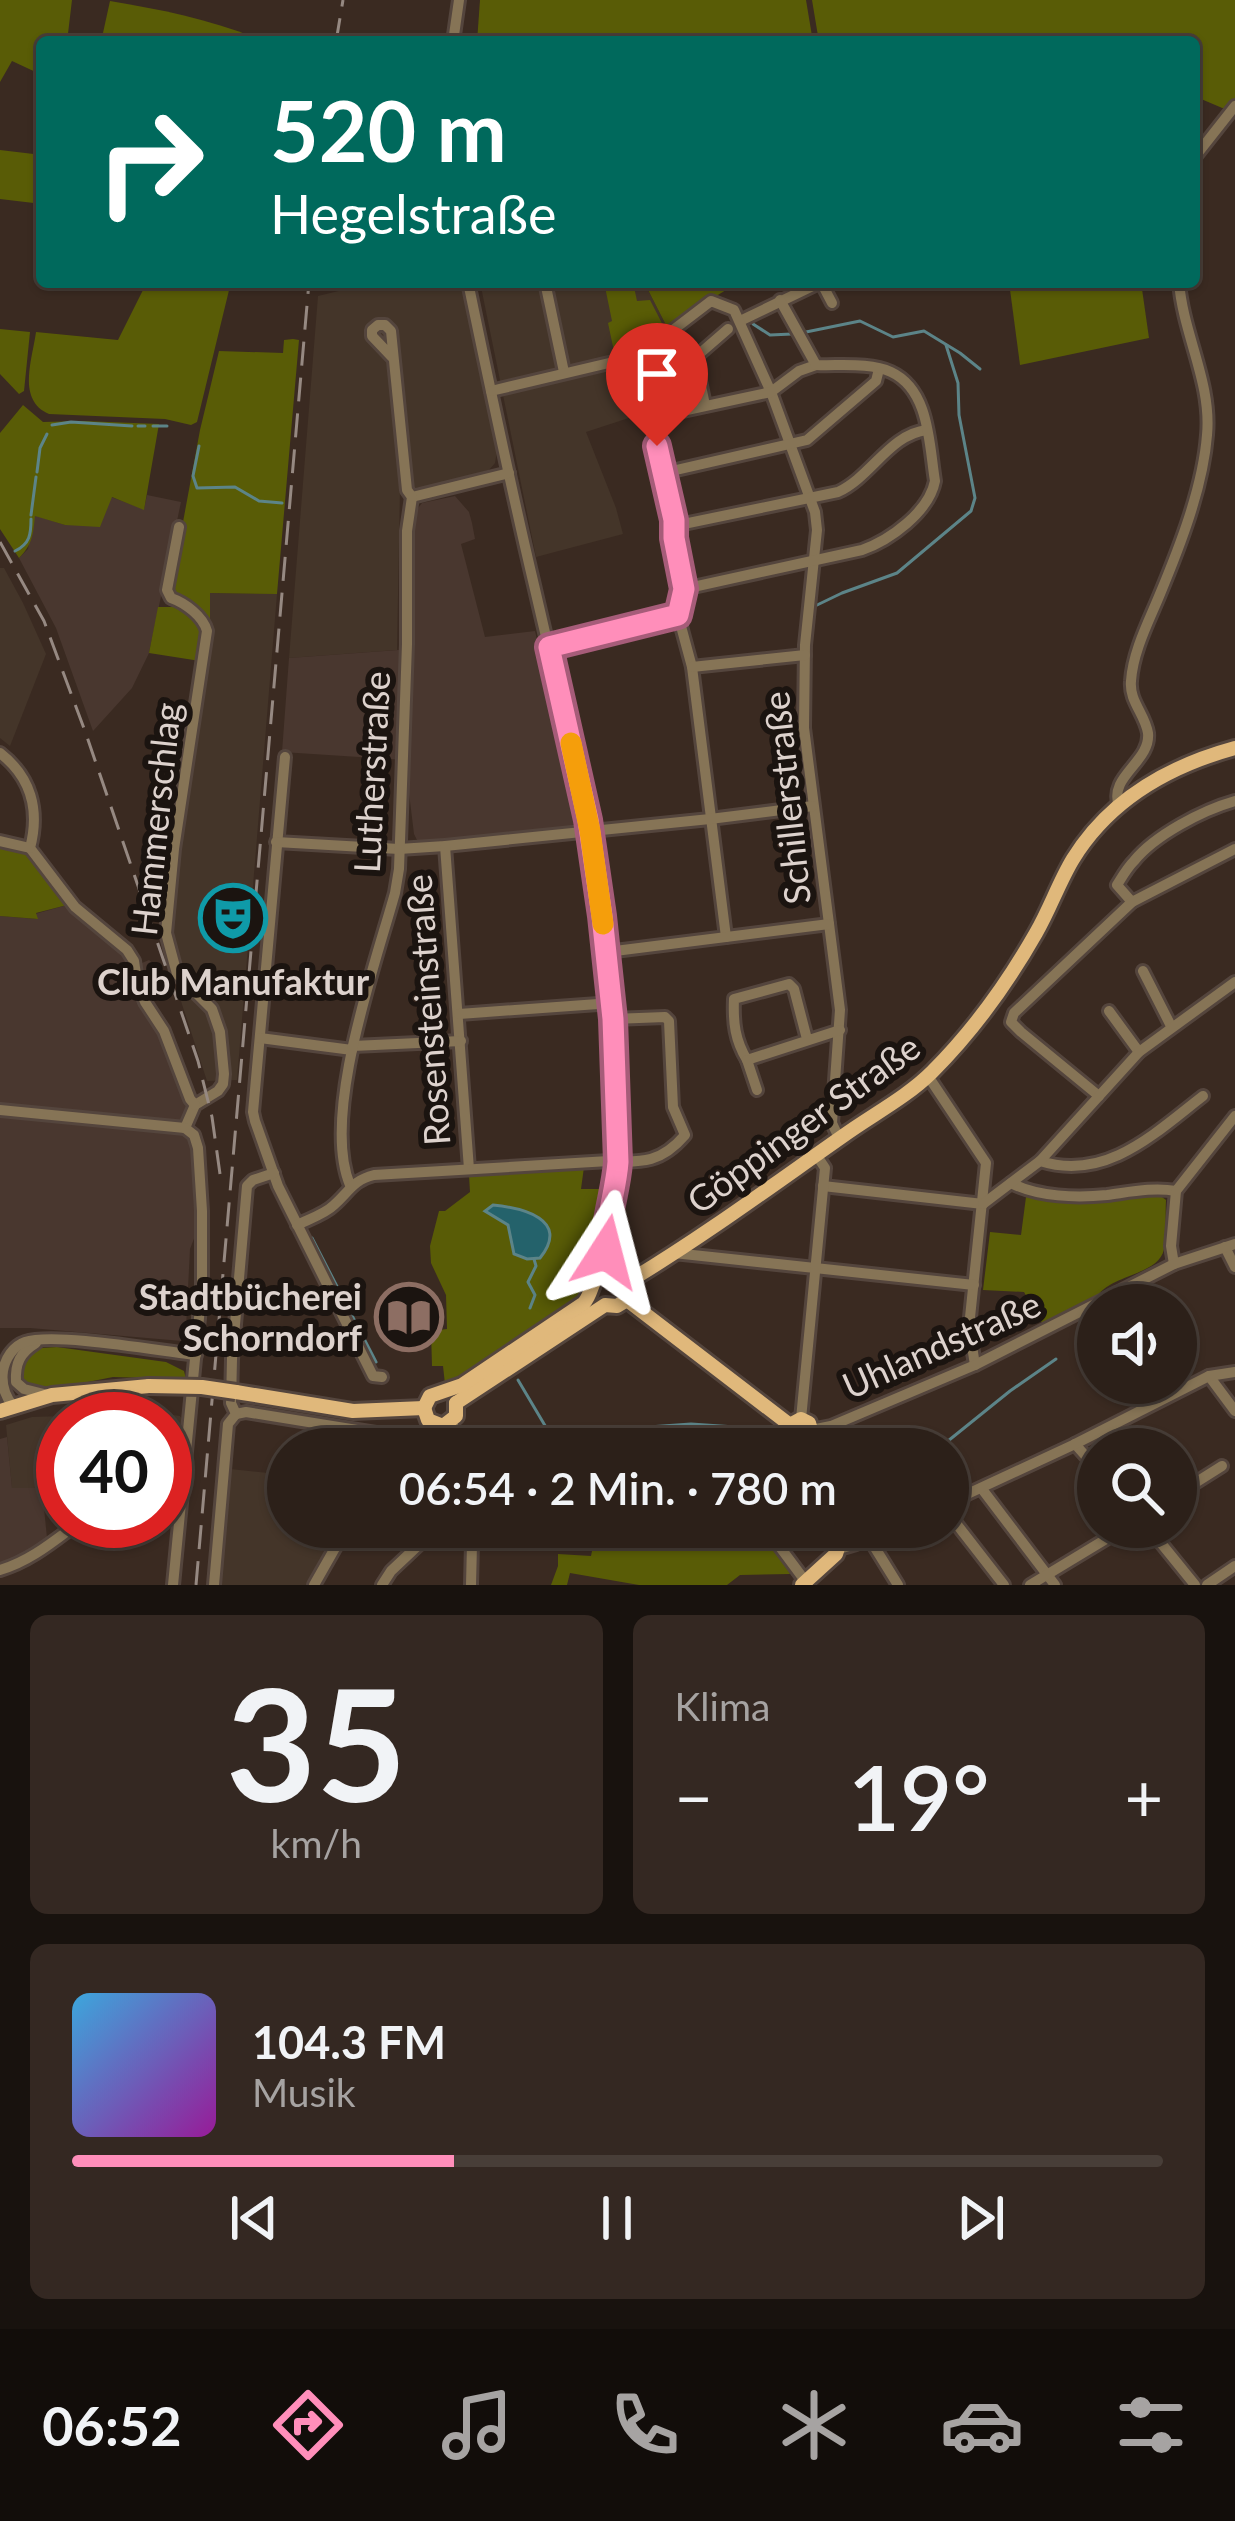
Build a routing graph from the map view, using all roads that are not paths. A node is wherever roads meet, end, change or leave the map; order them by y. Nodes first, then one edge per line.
1 (459, 0) edge
2 (454, 36) edge
3 (1235, 106) edge
4 (1200, 150) edge
5 (469, 288) edge
6 (546, 288) edge
7 (807, 288) edge
8 (824, 288) edge
9 (1180, 288) edge
10 (780, 300) junction
11 (832, 303) dead end
12 (740, 321) junction
13 (728, 329) dead end
14 (392, 357) dead end
15 (816, 365) junction
16 (626, 366) junction
17 (880, 369) junction
18 (564, 372) junction
19 (491, 391) junction
20 (771, 392) junction
21 (705, 405) junction
22 (650, 418) junction
23 (927, 430) junction
24 (792, 445) junction
25 (509, 473) junction
26 (663, 473) junction
27 (412, 496) junction
28 (810, 498) junction
29 (674, 526) junction
30 (179, 527) dead end
31 (815, 560) junction
32 (684, 589) junction
33 (678, 615) junction
34 (549, 647) junction
35 (805, 655) junction
36 (692, 668) junction
37 (1235, 748) edge
38 (0, 753) edge
39 (285, 758) dead end
40 (1235, 801) edge
41 (813, 806) junction
42 (1119, 806) junction
43 (710, 820) junction
44 (590, 831) junction
45 (0, 841) edge
46 (277, 842) junction
47 (445, 846) junction
48 (30, 848) junction
49 (1235, 848) edge
50 (398, 849) junction
51 (1132, 902) junction
52 (829, 924) junction
53 (726, 937) junction
54 (607, 952) junction
55 (1143, 971) dead end
56 (1235, 982) edge
57 (612, 1003) junction
58 (1109, 1011) dead end
59 (459, 1014) junction
60 (613, 1019) junction
61 (1171, 1026) junction
62 (840, 1030) junction
63 (260, 1038) junction
64 (807, 1039) junction
65 (461, 1042) junction
66 (352, 1048) junction
67 (1139, 1052) junction
68 (747, 1060) junction
69 (928, 1076) junction
70 (758, 1090) dead end
71 (1099, 1096) junction
72 (1203, 1096) dead end
73 (195, 1105) junction
74 (0, 1110) edge
75 (1235, 1116) edge
76 (184, 1128) junction
77 (839, 1138) junction
78 (811, 1160) junction
79 (1040, 1161) junction
80 (618, 1162) junction
81 (469, 1169) junction
82 (274, 1173) junction
83 (1011, 1183) junction
84 (350, 1185) junction
85 (823, 1186) junction
86 (1176, 1190) junction
87 (983, 1204) junction
88 (297, 1225) junction
89 (1230, 1246) edge
90 (674, 1253) junction
91 (1174, 1264) junction
92 (815, 1267) junction
93 (608, 1268) junction
94 (1235, 1268) edge
95 (631, 1280) junction
96 (974, 1285) junction
97 (593, 1289) junction
98 (627, 1300) junction
99 (605, 1305) junction
100 (41, 1340) junction
101 (196, 1355) junction
102 (975, 1366) junction
103 (1235, 1372) edge
104 (377, 1376) dead end
105 (1209, 1376) junction
106 (16, 1382) junction
107 (89, 1392) edge
108 (192, 1392) edge
109 (36, 1394) edge
110 (450, 1398) junction
111 (36, 1401) edge
112 (36, 1404) edge
113 (424, 1408) junction
114 (1235, 1411) edge
115 (4, 1412) edge
116 (236, 1414) junction
117 (452, 1421) junction
118 (433, 1424) junction
119 (345, 1428) edge
120 (432, 1428) edge
121 (454, 1428) edge
122 (793, 1428) edge
123 (800, 1428) edge
124 (822, 1428) edge
125 (1076, 1444) joint
126 (1222, 1466) dead end
127 (1197, 1482) edge
128 (982, 1489) junction
129 (969, 1494) edge
130 (969, 1540) edge
131 (43, 1548) edge
132 (175, 1548) edge
133 (335, 1548) edge
134 (416, 1548) edge
135 (472, 1548) edge
136 (779, 1548) edge
137 (875, 1548) edge
138 (1096, 1548) edge
139 (1165, 1548) edge
140 (838, 1549) edge
141 (1235, 1566) edge
142 (0, 1570) edge
143 (1051, 1579) edge
144 (804, 1583) edge
145 (172, 1585) edge
146 (214, 1585) edge
147 (314, 1585) edge
148 (382, 1585) edge
149 (471, 1585) edge
150 (898, 1585) edge
151 (1004, 1585) edge
152 (1030, 1585) edge
153 (1195, 1585) edge
154 (1207, 1585) edge

1 - 2 street
3 - 4 street
5 - 19 street
6 - 18 street
7 - 10 street
8 - 11 street
9 - 42 street
10 - 12 street
10 - 15 street
12 - 16 street
12 - 20 street, Schillerstraße
13 - 21 street
14 - 27 street, Lutherstraße
15 - 17 street
15 - 20 street
16 - 18 street
16 - 22 street
17 - 23 street
17 - 24 street
18 - 19 street
19 - 25 street
20 - 21 street
20 - 24 street, Schillerstraße
21 - 22 street
22 - 26 street
23 - 28 street
23 - 31 street
24 - 26 street
24 - 28 street, Schillerstraße
25 - 27 street
25 - 34 street
26 - 29 street
27 - 50 street, Lutherstraße
28 - 29 street
28 - 31 street, Schillerstraße
29 - 32 street
30 - 73 street, Hammerschlag
31 - 32 street
31 - 35 street, Schillerstraße
32 - 33 street
33 - 34 street
33 - 36 street
34 - 44 street
35 - 36 street
35 - 41 street, Schillerstraße
36 - 43 street
37 - 42 main road, Göppinger Straße
38 - 48 street
39 - 46 street
40 - 51 street
41 - 43 street
41 - 52 street, Schillerstraße
42 - 69 main road, Göppinger Straße
43 - 44 street
43 - 53 street
44 - 47 street
44 - 54 street
45 - 48 street
46 - 50 street
46 - 63 street
47 - 50 street
47 - 59 street, Rosensteinstraße
48 - 73 street
49 - 51 street
50 - 66 street, Lutherstraße
51 - 71 street
52 - 53 street
52 - 62 street, Schillerstraße
53 - 54 street
54 - 57 street
55 - 61 street
56 - 61 street
57 - 59 street
57 - 60 street
58 - 67 street
59 - 65 street, Rosensteinstraße
60 - 80 street
60 - 80 street
61 - 67 street
62 - 64 street
62 - 77 street, Schillerstraße
63 - 66 street
63 - 82 street
64 - 68 street
64 - 68 street
65 - 66 street
65 - 81 street, Rosensteinstraße
66 - 84 street, Lutherstraße
67 - 71 street
68 - 70 street
69 - 77 main road, Göppinger Straße
69 - 87 street
71 - 79 street
72 - 79 street
73 - 76 street
74 - 76 street
75 - 86 street
76 - 101 street
77 - 78 main road, Göppinger Straße
78 - 85 street
78 - 90 main road, Göppinger Straße
79 - 83 street
80 - 81 street
80 - 93 street
81 - 84 street
82 - 88 street
82 - 116 street
83 - 86 street
83 - 87 street
84 - 88 street
85 - 87 street
85 - 92 street
86 - 91 street
87 - 96 street
88 - 104 street
89 - 91 street, Uhlandstraße
89 - 94 street, Uhlandstraße
90 - 92 street
90 - 95 main road, Göppinger Straße
91 - 102 street, Uhlandstraße
92 - 96 street
92 - 123 street
93 - 95 main road
93 - 97 main road
95 - 98 main road
96 - 102 street
97 - 99 main road
97 - 110 main road
98 - 99 main road
98 - 122 main road
99 - 110 main road
100 - 101 street
100 - 106 street
100 - 115 street
101 - 108 street
102 - 124 street, Uhlandstraße
103 - 105 street
105 - 114 street
105 - 125 street
106 - 109 street
106 - 115 street
107 - 113 main road, bridge
110 - 113 main road
110 - 117 main road
111 - 115 main road
112 - 115 main road
113 - 118 main road
116 - 119 street
116 - 146 street
117 - 118 main road
117 - 121 street
118 - 120 street
125 - 128 street
126 - 127 street
128 - 129 street
128 - 143 street
130 - 151 street
131 - 142 street
132 - 145 street
133 - 147 street
134 - 148 street
135 - 149 street
136 - 144 street
137 - 150 street
138 - 143 street
139 - 153 street
140 - 144 main road
141 - 154 street
143 - 152 street

